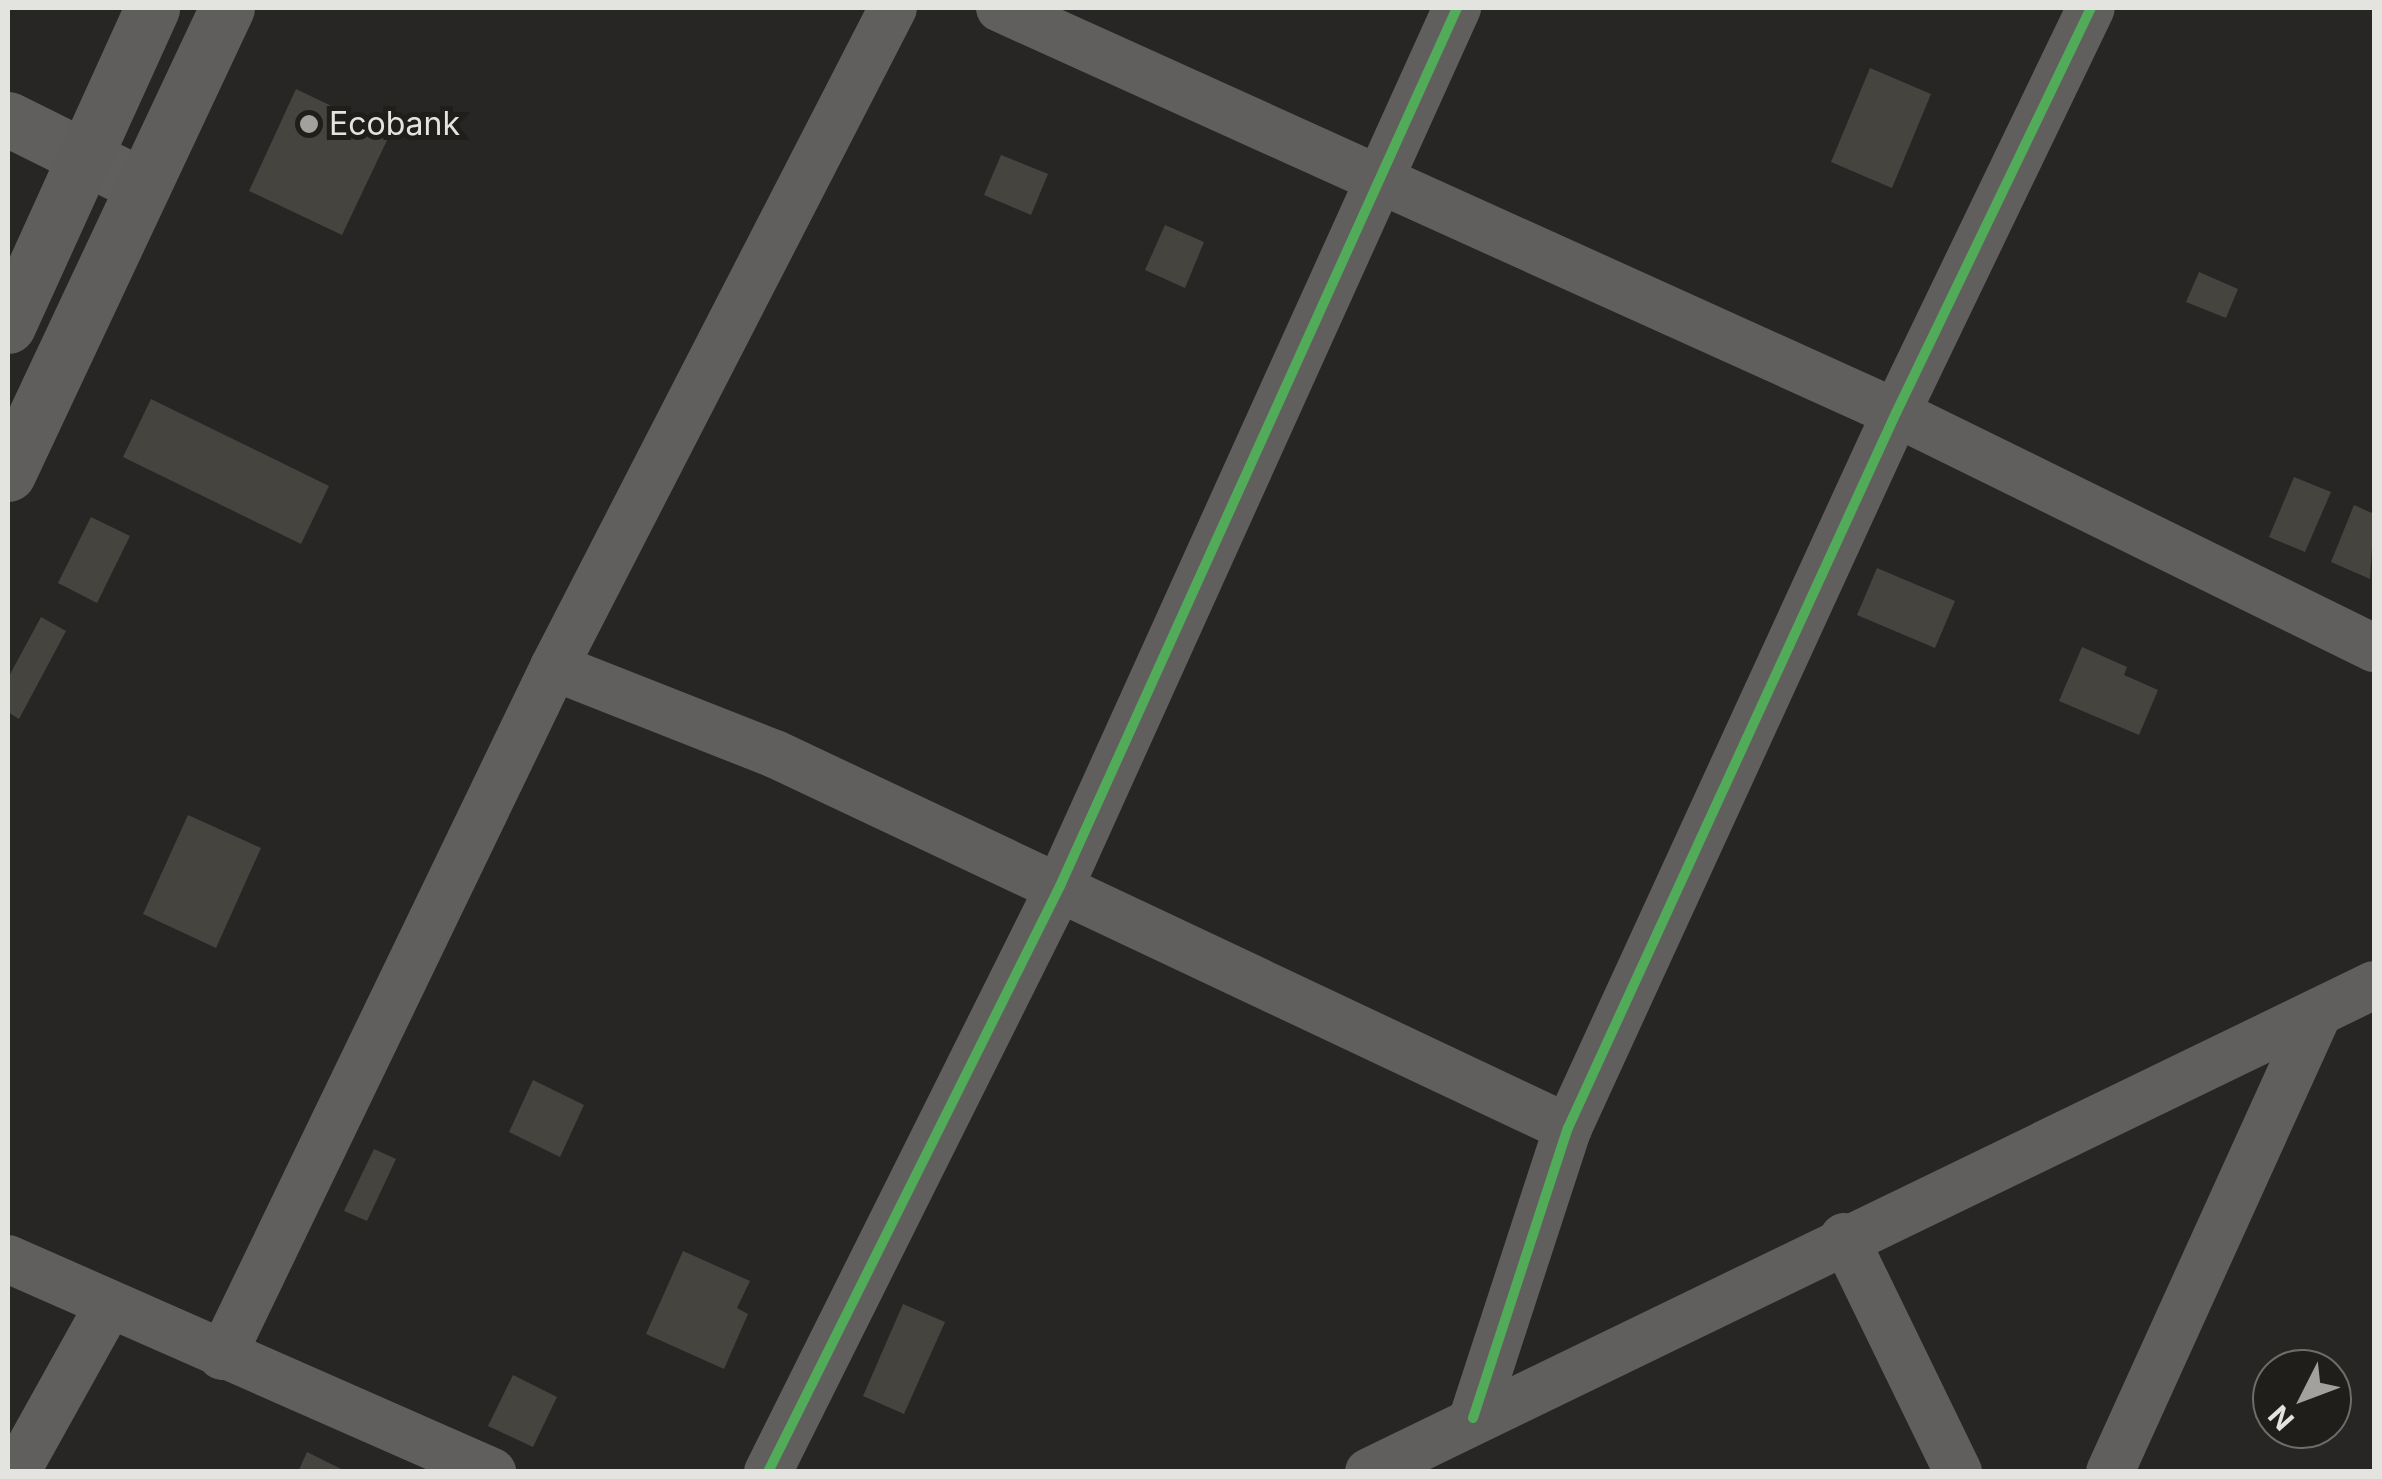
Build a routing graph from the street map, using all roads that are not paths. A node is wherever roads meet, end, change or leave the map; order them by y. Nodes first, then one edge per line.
1 (152, 8) edge
2 (227, 8) edge
3 (893, 8) edge
4 (1000, 8) edge
5 (1457, 8) edge
6 (2091, 8) edge
7 (8, 119) edge
8 (84, 157) junction
9 (1378, 179) junction
10 (143, 186) junction
11 (8, 326) edge
12 (1896, 413) junction
13 (8, 474) edge
14 (2374, 648) edge
15 (554, 668) junction
16 (1060, 886) junction
17 (2372, 994) edge
18 (2316, 1017) junction
19 (1568, 1128) junction
20 (1844, 1237) junction
21 (8, 1259) edge
22 (108, 1307) junction
23 (222, 1356) junction
24 (1473, 1418) junction
25 (1374, 1470) edge
26 (16, 1472) edge
27 (492, 1472) edge
28 (768, 1472) edge
29 (1958, 1472) edge
30 (2110, 1472) edge

1 - 8 highway
2 - 10 highway
3 - 15 street
4 - 9 street
5 - 9 street
6 - 12 street
7 - 8 street
8 - 10 street
8 - 11 highway
9 - 12 street
9 - 16 street
10 - 13 highway
12 - 14 street
12 - 19 street
15 - 16 street
15 - 23 street
16 - 19 street
16 - 28 street
17 - 18 street
18 - 20 street
18 - 30 street
19 - 24 street
20 - 24 street
20 - 29 street
21 - 22 street
22 - 23 street
22 - 26 street
23 - 27 street
24 - 25 street

